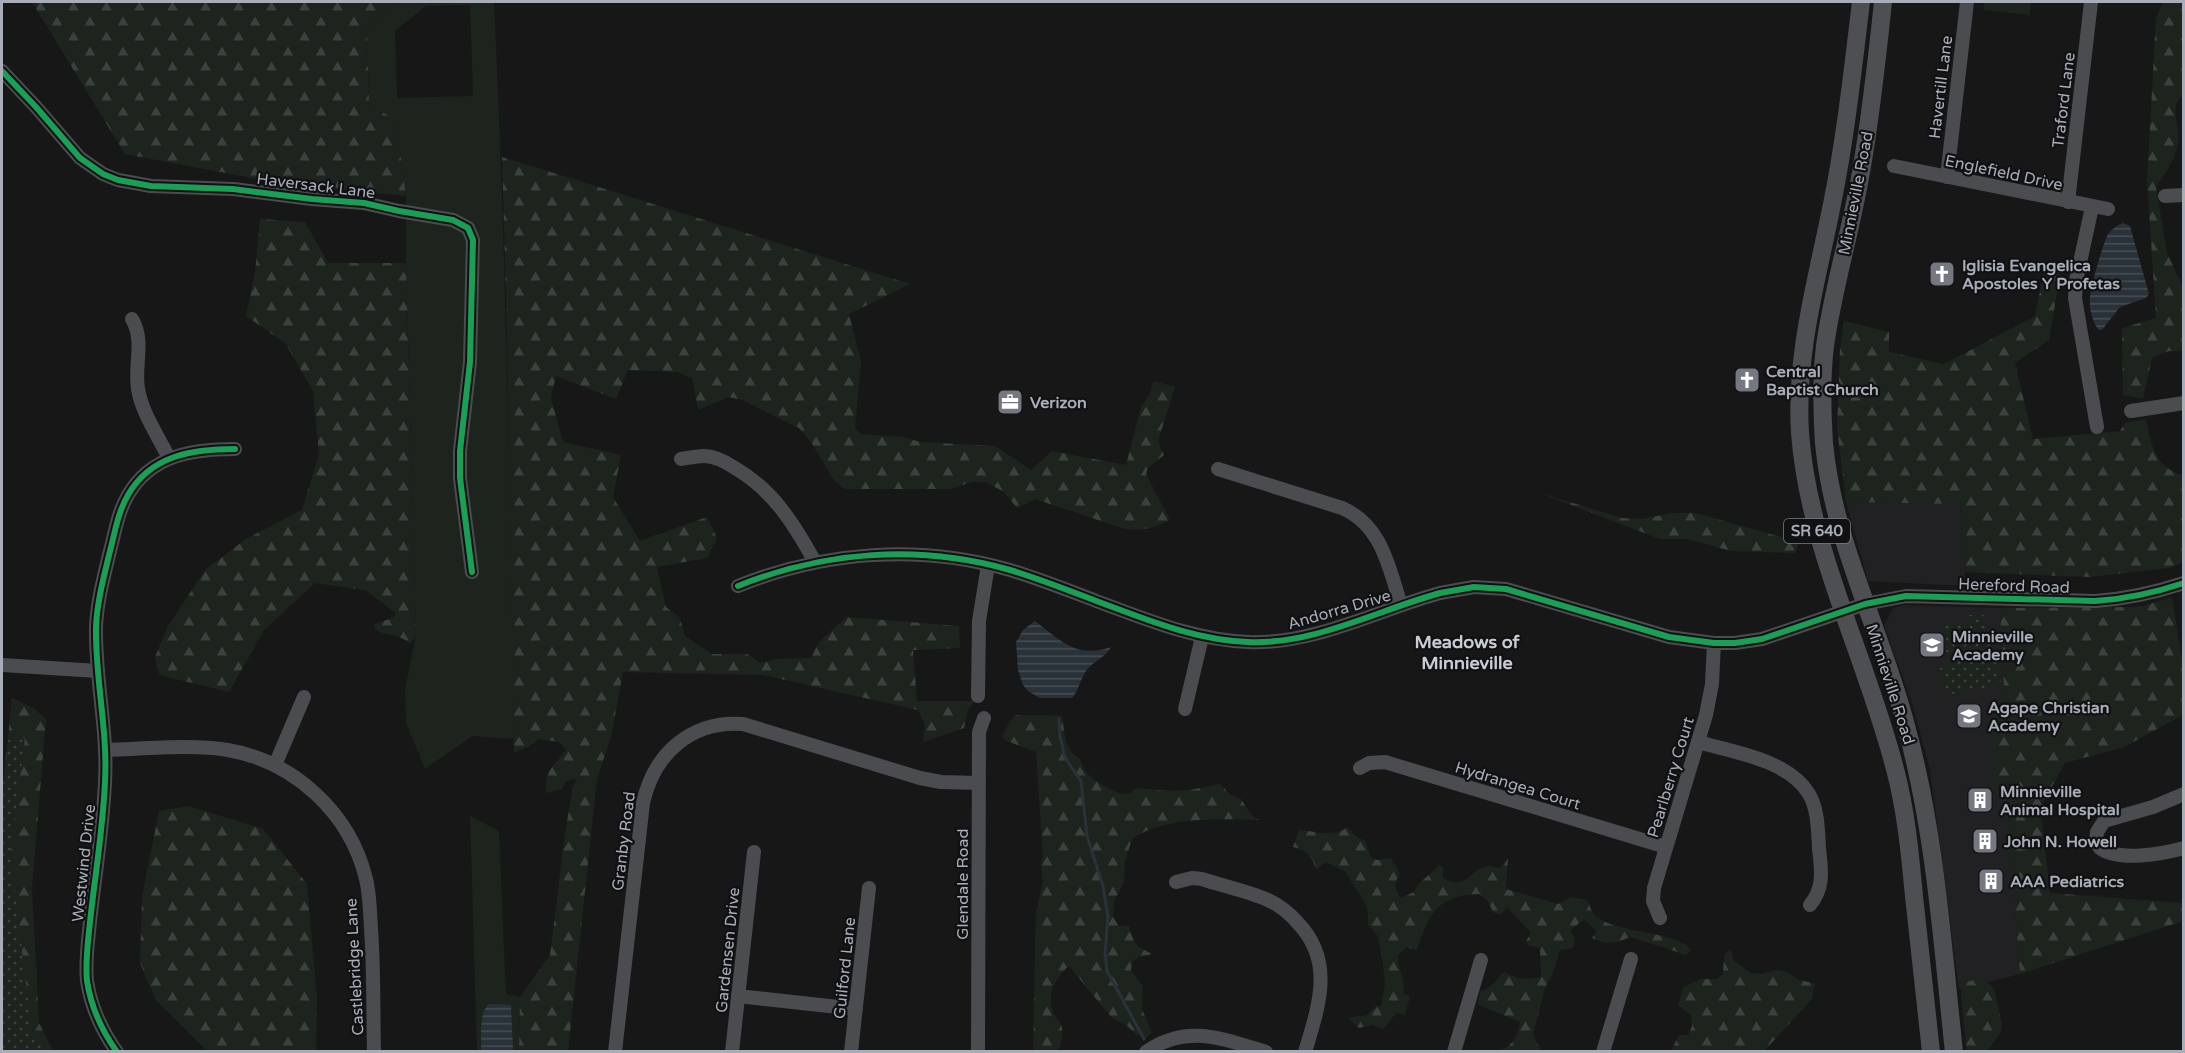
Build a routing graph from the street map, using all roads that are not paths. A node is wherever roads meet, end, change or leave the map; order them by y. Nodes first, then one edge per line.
1 (1860, 2) edge
2 (1883, 2) edge
3 (1967, 2) edge
4 (2091, 2) edge
5 (2, 71) edge
6 (1894, 166) dead end
7 (1947, 177) junction
8 (2184, 195) edge
9 (2165, 196) dead end
10 (2068, 202) junction
11 (2092, 207) junction
12 (2108, 209) dead end
13 (132, 319) dead end
14 (2184, 403) edge
15 (2131, 411) dead end
16 (2097, 427) dead end
17 (235, 449) dead end
18 (168, 458) junction
19 (681, 459) dead end
20 (1218, 469) dead end
21 (815, 562) junction
22 (988, 565) junction
23 (472, 572) dead end
24 (2184, 583) edge
25 (738, 586) dead end
26 (1865, 604) junction
27 (1401, 605) junction
28 (1843, 611) junction
29 (1202, 637) junction
30 (1714, 643) junction
31 (2, 665) edge
32 (98, 671) junction
33 (978, 696) dead end
34 (304, 697) dead end
35 (1185, 709) dead end
36 (984, 718) dead end
37 (1698, 742) junction
38 (105, 750) junction
39 (275, 765) junction
40 (1360, 768) dead end
41 (978, 783) junction
42 (2184, 794) edge
43 (1666, 847) junction
44 (2184, 848) edge
45 (754, 852) dead end
46 (1176, 882) dead end
47 (869, 888) dead end
48 (1810, 904) dead end
49 (1660, 918) dead end
50 (1631, 959) dead end
51 (1481, 960) dead end
52 (738, 996) junction
53 (856, 1009) junction
54 (117, 1052) edge
55 (374, 1052) edge
56 (615, 1052) edge
57 (732, 1052) edge
58 (851, 1052) edge
59 (978, 1052) edge
60 (1146, 1052) edge
61 (1266, 1052) edge
62 (1305, 1052) edge
63 (1454, 1052) edge
64 (1603, 1052) edge
65 (1931, 1052) edge
66 (1954, 1052) edge

1 - 28 main road, Minnieville Road / SR 640
2 - 26 main road, Minnieville Road / SR 640
3 - 7 street, Havertill Lane
4 - 10 street, Traford Lane
5 - 23 street, Haversack Lane
6 - 7 street, Englefield Drive
7 - 10 street, Englefield Drive
8 - 9 street
10 - 11 street, Englefield Drive
11 - 12 street, Englefield Drive
11 - 16 street
13 - 18 street
14 - 15 street
17 - 18 street
18 - 32 street, Westwind Drive
19 - 21 street
20 - 27 street
21 - 22 street, Andorra Drive
21 - 25 street, Andorra Drive
22 - 29 street, Andorra Drive
22 - 33 street
24 - 26 street, Hereford Road
26 - 28 street, Hereford Road
26 - 66 main road, Minnieville Road / SR 640
27 - 29 street, Andorra Drive
27 - 30 street, Andorra Drive
28 - 30 street, Andorra Drive
28 - 65 main road, Minnieville Road / SR 640
29 - 35 street
30 - 37 street, Pearlberry Court
31 - 32 street
32 - 38 street, Westwind Drive
34 - 39 street
36 - 41 street, Glendale Road
37 - 43 street, Pearlberry Court
37 - 48 street
38 - 39 street, Castlebridge Lane
38 - 54 street, Westwind Drive
39 - 55 street, Castlebridge Lane
40 - 43 street, Hydrangea Court
41 - 56 street, Granby Road
41 - 59 street, Glendale Road
42 - 44 street
43 - 49 street, Pearlberry Court
45 - 52 street, Gardensen Drive
46 - 62 street
47 - 53 street, Guilford Lane
50 - 64 street
51 - 63 street
52 - 53 street
52 - 57 street, Gardensen Drive
53 - 58 street, Guilford Lane
60 - 61 street

